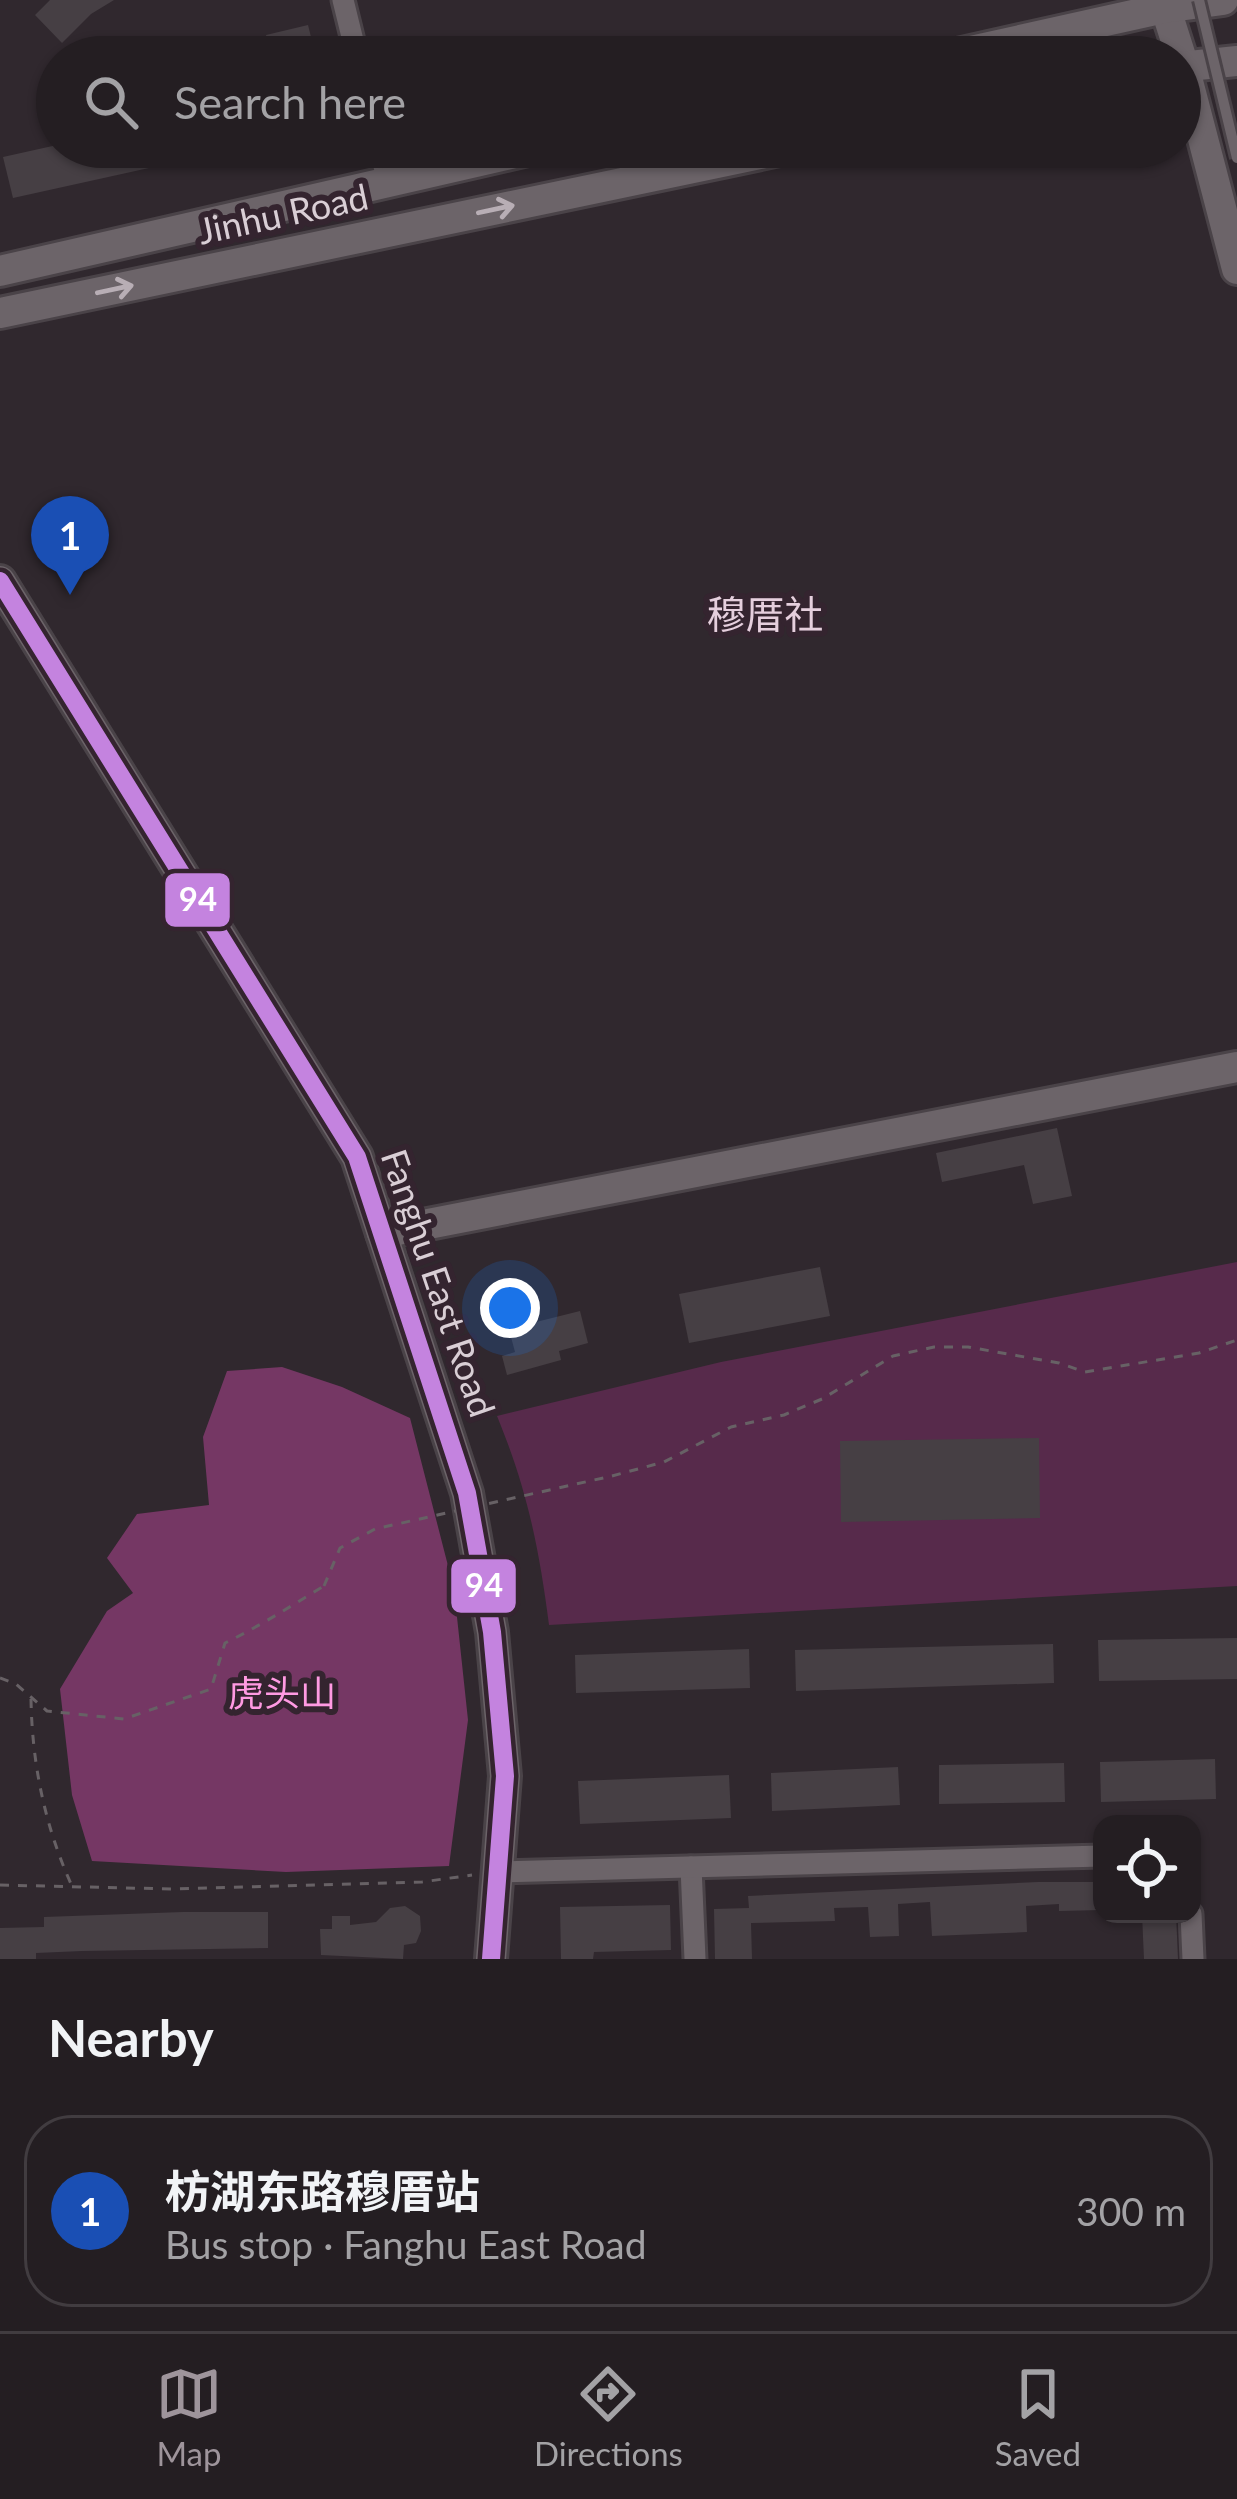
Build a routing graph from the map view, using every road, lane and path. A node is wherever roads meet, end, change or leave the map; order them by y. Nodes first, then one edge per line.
1 (343, 0) edge
2 (1198, 0) edge
3 (1223, 0) edge
4 (1163, 4) edge
5 (352, 36) edge
6 (1031, 36) edge
7 (1173, 36) edge
8 (1237, 61) edge
9 (1201, 64) edge
10 (1201, 136) edge
11 (1237, 158) edge
12 (385, 168) edge
13 (446, 168) edge
14 (694, 168) edge
15 (388, 181) junction
16 (1237, 269) edge
17 (0, 271) edge
18 (0, 313) edge
19 (0, 581) edge
20 (1237, 1067) edge
21 (382, 1233) junction
22 (1237, 1340) edge
23 (0, 1678) edge
24 (31, 1697) junction
25 (1093, 1856) edge
26 (691, 1867) junction
27 (498, 1872) junction
28 (0, 1885) edge
29 (72, 1886) junction
30 (1192, 1923) edge
31 (491, 1959) edge
32 (695, 1959) edge
33 (1193, 1959) edge

1 - 5 street
2 - 11 lane, bridge
3 - 4 street
4 - 6 street
4 - 7 street
8 - 9 street
10 - 16 street
12 - 15 street
13 - 15 street, Jinhu Road
18 -> 14 street, Jinhu Road
15 - 17 street, Jinhu Road
19 - 21 street, Fanghu East Road
20 - 21 street
21 - 27 street, Fanghu East Road
22 - 24 path, bridge
23 - 24 path
24 - 29 path
25 - 26 street
26 - 27 street
26 - 32 street
27 - 29 path
27 - 31 street, Fanghu East Road
28 - 29 path
30 - 33 street

